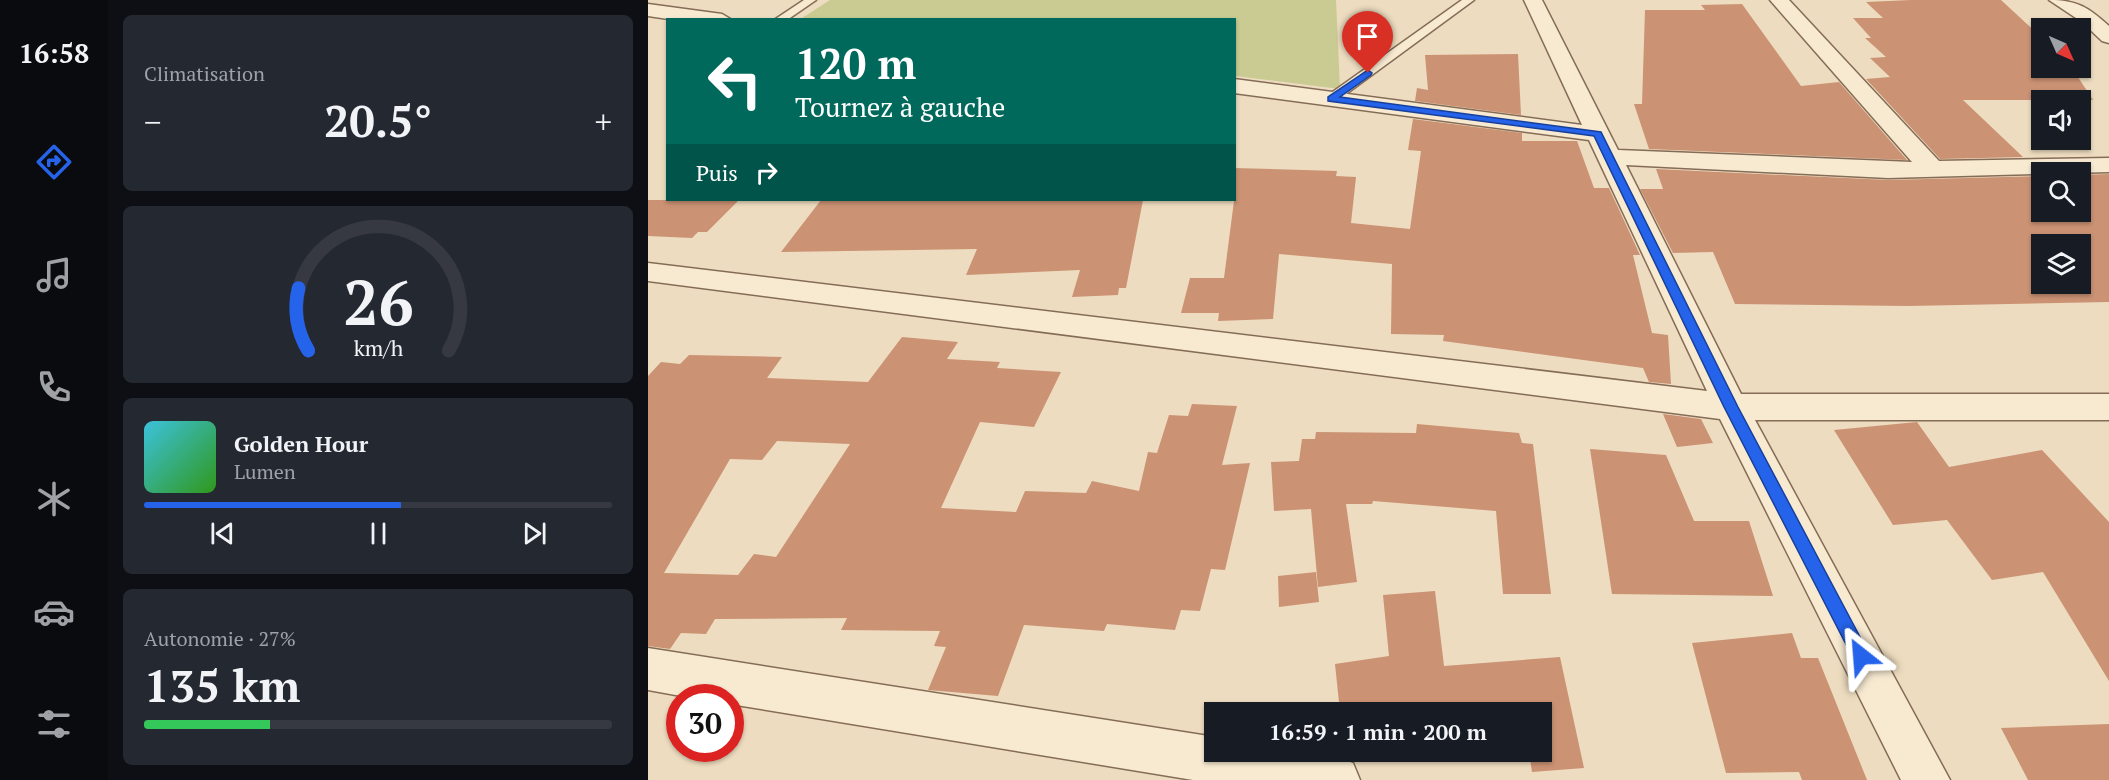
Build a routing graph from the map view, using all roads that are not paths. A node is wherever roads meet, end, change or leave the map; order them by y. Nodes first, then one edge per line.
1 (811, 0) edge
2 (1469, 0) edge
3 (1533, 0) edge
4 (1779, 0) edge
5 (2058, 0) edge
6 (648, 10) edge
7 (708, 18) edge
8 (782, 18) edge
9 (2109, 38) edge
10 (1236, 86) edge
11 (1331, 99) junction
12 (1603, 145) junction
13 (2109, 165) edge
14 (1934, 170) junction
15 (648, 272) edge
16 (1731, 407) junction
17 (2109, 407) edge
18 (648, 669) edge
19 (1290, 777) edge
20 (1336, 780) edge
21 (1926, 780) edge

1 - 8 lane
2 - 11 lane
3 - 12 street
4 - 14 street
5 - 9 street
6 - 7 street
10 - 11 street
11 - 12 street
12 - 14 street
12 - 16 street
13 - 14 street
15 - 16 street
16 - 17 street
16 - 21 street
18 - 19 street
19 - 20 street

